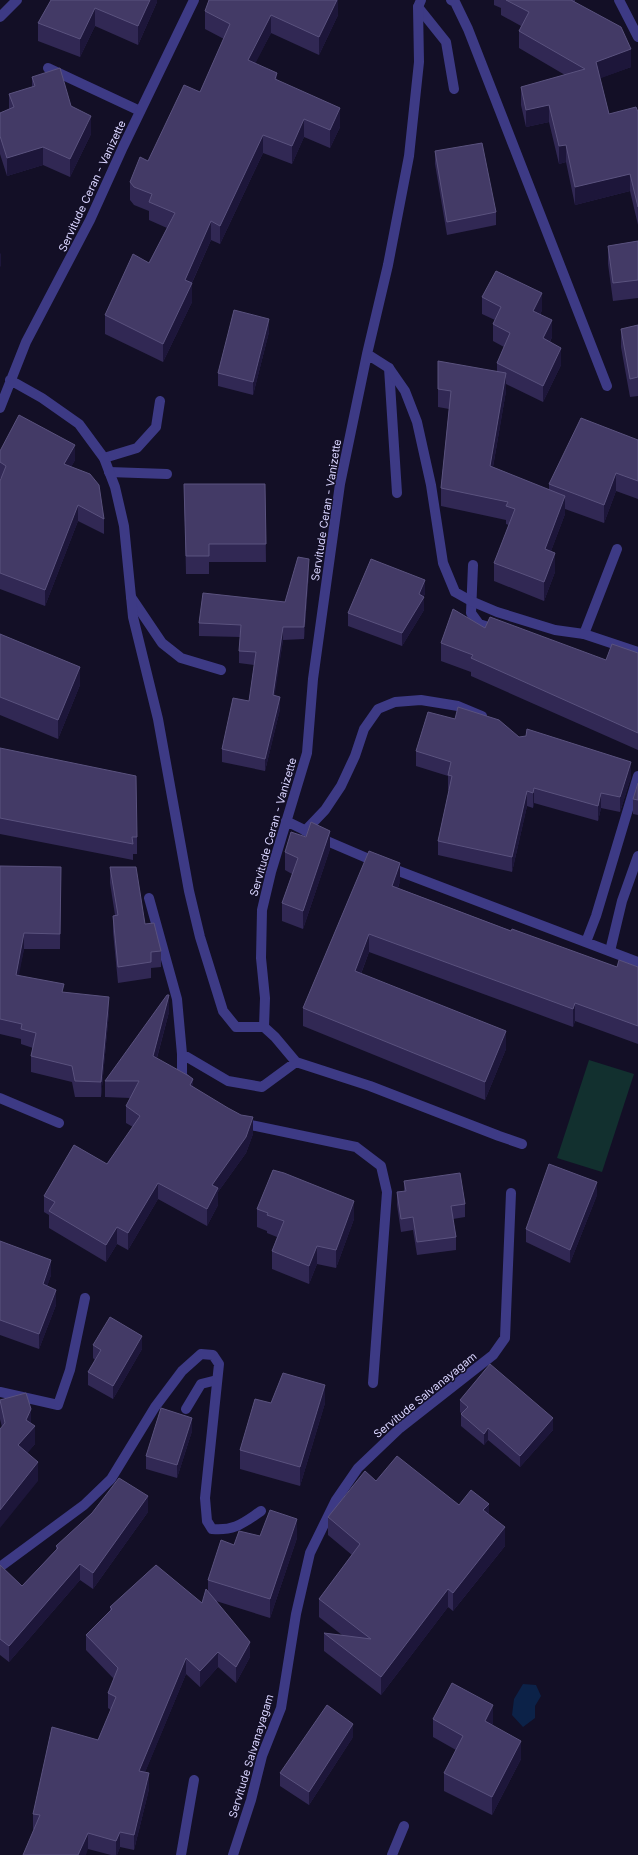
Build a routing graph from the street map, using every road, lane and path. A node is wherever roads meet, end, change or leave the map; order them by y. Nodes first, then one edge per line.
1 (17, 0) edge
2 (194, 0) edge
3 (451, 0) edge
4 (619, 0) edge
5 (420, 3) edge
6 (0, 17) edge
7 (638, 37) edge
8 (48, 68) dead end
9 (454, 89) dead end
10 (140, 111) junction
11 (367, 354) junction
12 (389, 368) junction
13 (10, 380) junction
14 (607, 386) dead end
15 (160, 401) dead end
16 (0, 408) edge
17 (104, 458) junction
18 (109, 472) junction
19 (168, 474) dead end
20 (397, 493) dead end
21 (617, 549) dead end
22 (473, 565) dead end
23 (131, 597) junction
24 (471, 601) junction
25 (509, 633) edge
26 (584, 634) junction
27 (638, 652) edge
28 (222, 670) dead end
29 (494, 723) edge
30 (638, 776) edge
31 (286, 822) junction
32 (305, 831) junction
33 (638, 856) edge
34 (149, 898) dead end
35 (586, 942) junction
36 (610, 951) junction
37 (638, 962) edge
38 (264, 1027) junction
39 (182, 1054) junction
40 (296, 1062) junction
41 (198, 1092) edge
42 (0, 1098) edge
43 (232, 1118) edge
44 (60, 1123) dead end
45 (522, 1144) dead end
46 (511, 1192) dead end
47 (86, 1298) dead end
48 (217, 1380) junction
49 (373, 1383) dead end
50 (0, 1392) edge
51 (186, 1409) dead end
52 (261, 1511) dead end
53 (0, 1567) edge
54 (194, 1780) dead end
55 (404, 1826) dead end
56 (181, 1855) edge
57 (233, 1855) edge
58 (392, 1855) edge

1 - 6 street
2 - 10 street, Servitude Ceran - Vanizette
3 - 14 street
4 - 7 street
5 - 9 street
5 - 11 street, Servitude Ceran - Vanizette
8 - 10 street
10 - 13 street, Servitude Ceran - Vanizette
11 - 12 street
11 - 31 street, Servitude Ceran - Vanizette
12 - 20 street
12 - 24 street
13 - 16 street, Servitude Ceran - Vanizette
13 - 17 street
15 - 17 street
17 - 18 street
18 - 19 street
18 - 23 street
21 - 26 street
22 - 24 street
23 - 28 street
23 - 38 street
24 - 25 street
24 - 26 street
26 - 27 street
29 - 32 street
30 - 35 street
31 - 32 street
31 - 38 street, Servitude Ceran - Vanizette
32 - 35 street
33 - 36 street
34 - 39 street
35 - 36 street
36 - 37 street
38 - 40 street
39 - 40 street
39 - 41 street
40 - 45 street
42 - 44 street
43 - 49 street
46 - 57 street, Servitude Salvanayagam
47 - 50 street
48 - 51 street
48 - 52 street
48 - 53 street
54 - 56 street
55 - 58 street

